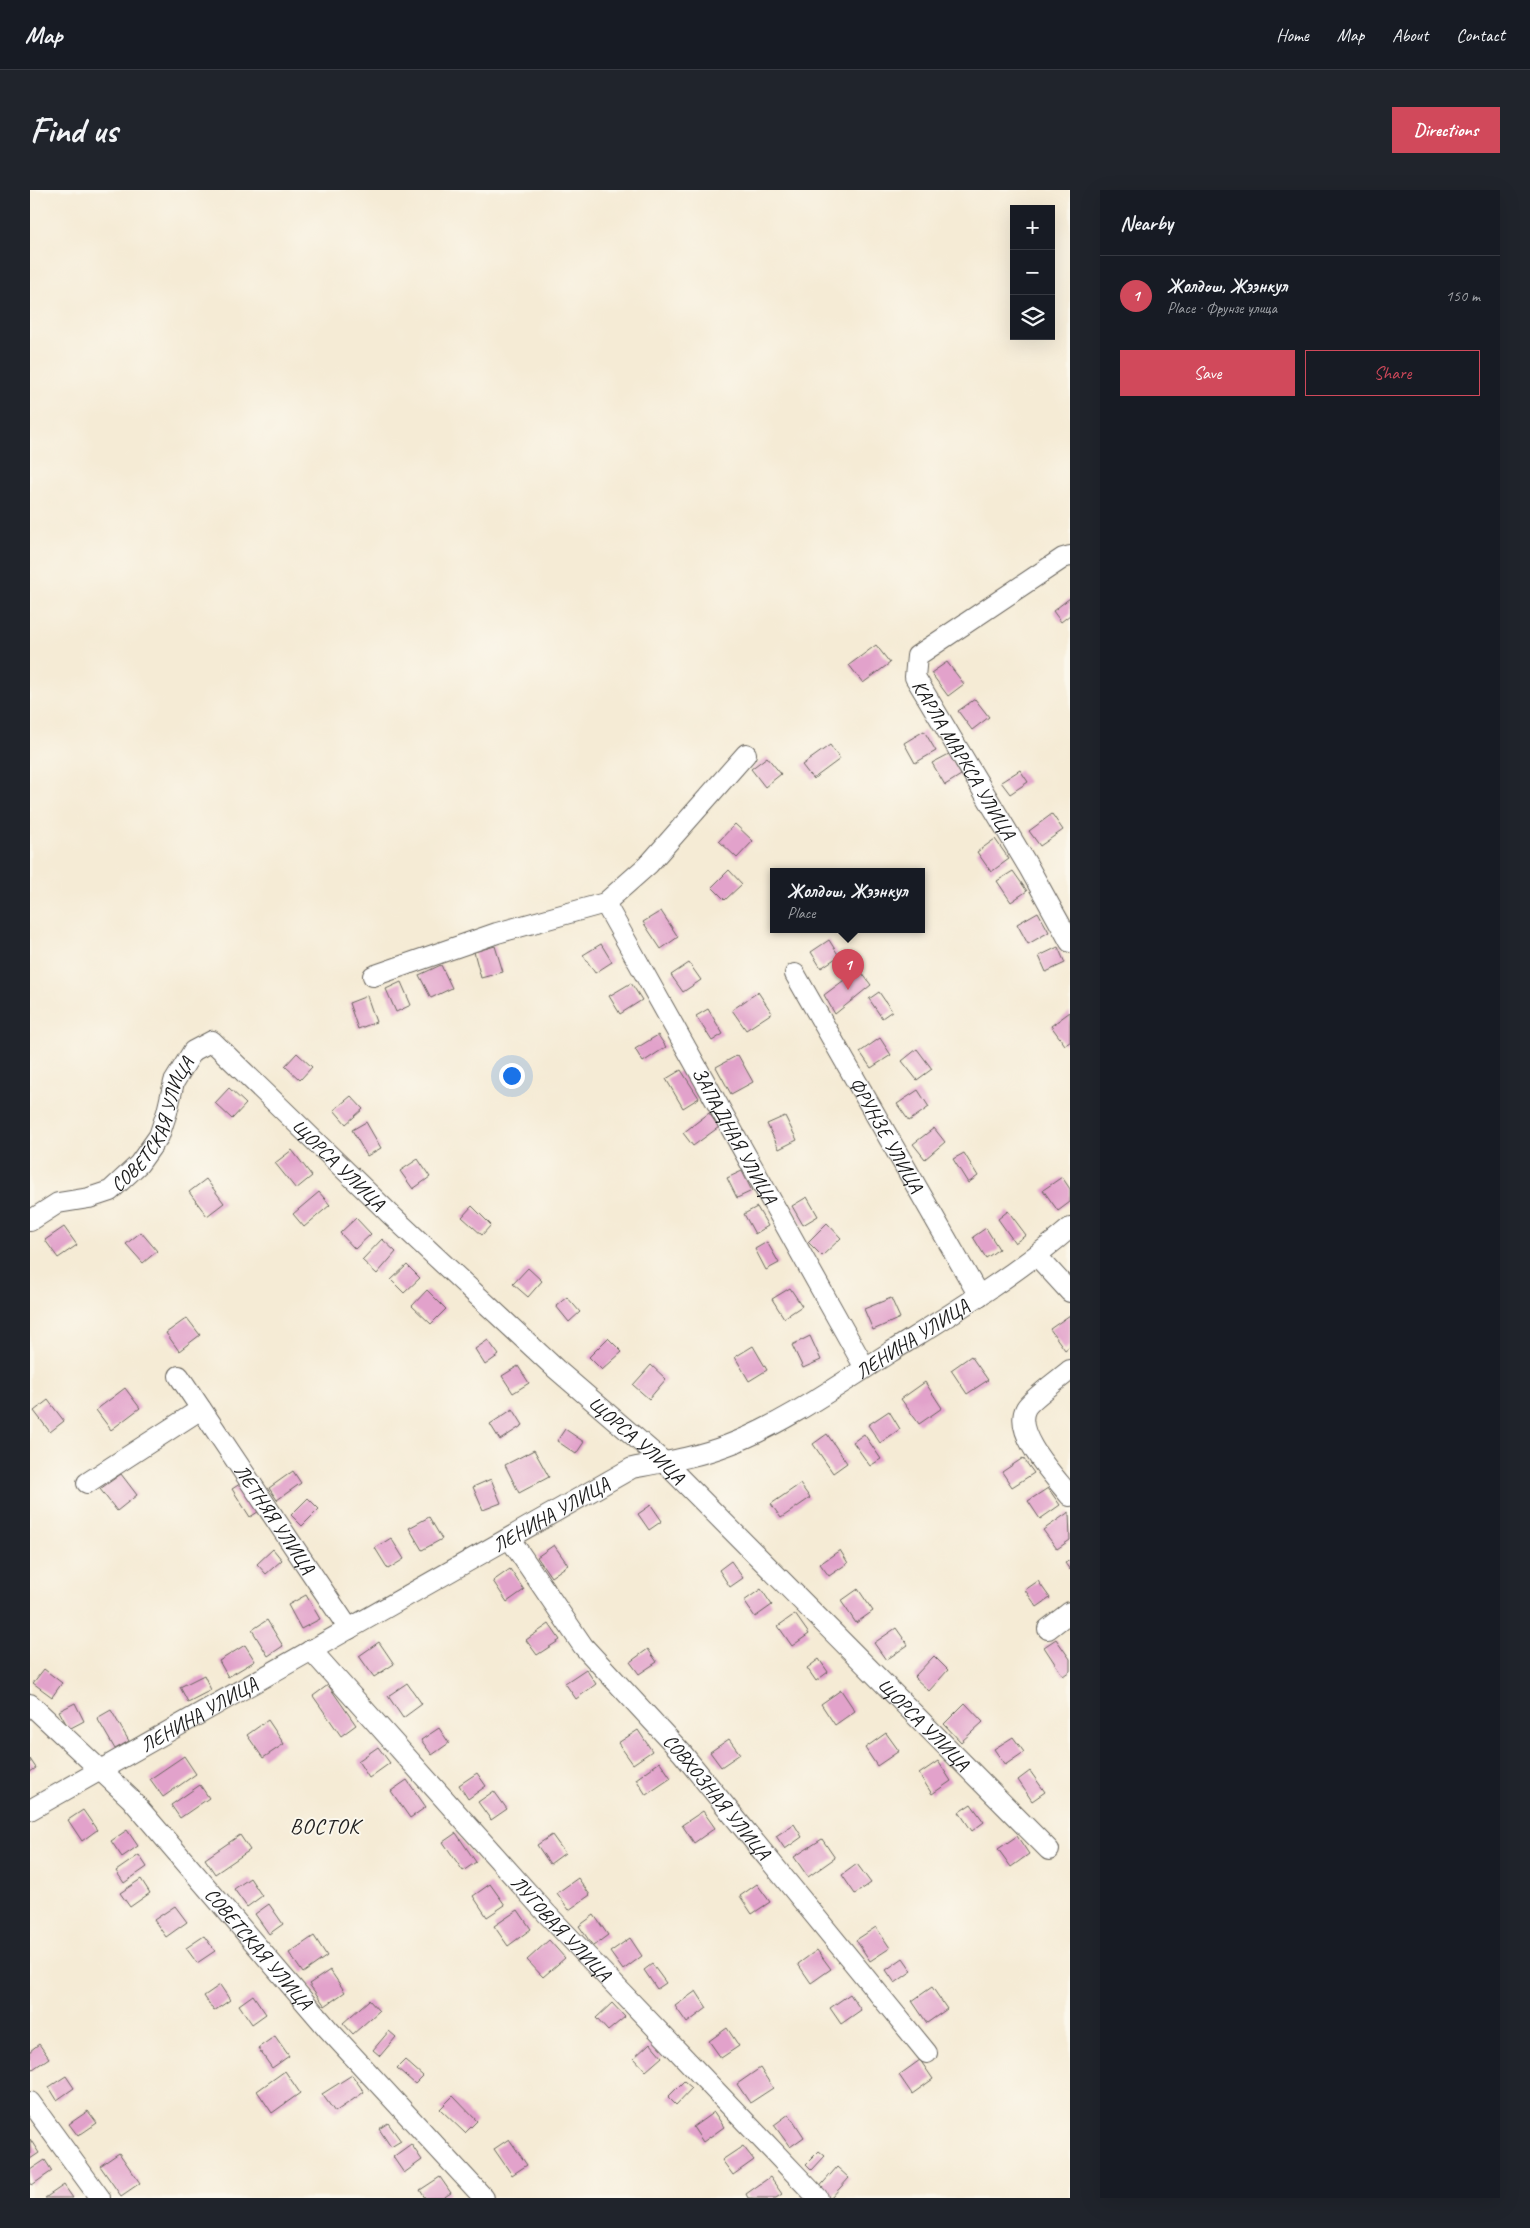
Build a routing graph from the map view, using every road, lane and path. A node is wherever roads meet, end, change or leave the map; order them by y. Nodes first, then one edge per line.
1 (1070, 556) edge
2 (746, 754) dead end
3 (605, 904) junction
4 (1070, 942) edge
5 (796, 974) dead end
6 (373, 976) dead end
7 (212, 1041) joint
8 (30, 1220) edge
9 (1070, 1228) edge
10 (1037, 1256) junction
11 (1070, 1292) edge
12 (979, 1296) junction
13 (865, 1368) junction
14 (1070, 1370) edge
15 (179, 1376) dead end
16 (201, 1409) junction
17 (664, 1462) junction
18 (87, 1483) dead end
19 (1070, 1496) edge
20 (510, 1539) junction
21 (1070, 1612) edge
22 (1048, 1629) dead end
23 (349, 1630) junction
24 (311, 1650) junction
25 (30, 1704) edge
26 (100, 1770) junction
27 (30, 1810) edge
28 (1049, 1850) dead end
29 (927, 2053) dead end
30 (30, 2102) edge
31 (100, 2198) edge
32 (484, 2198) edge
33 (818, 2198) edge

1 - 4 street, КАРЛА МАРКСА УЛИЦА
2 - 3 street
3 - 6 street
3 - 13 street, ЗАПАДНАЯ УЛИЦА
5 - 12 street, ФРУНЗЕ УЛИЦА
7 - 8 street, СОВЕТСКАЯ УЛИЦА
7 - 17 street, ЩОРСА УЛИЦА
9 - 10 street, ЛЕНИНА УЛИЦА
10 - 11 street
10 - 12 street, ЛЕНИНА УЛИЦА
12 - 13 street, ЛЕНИНА УЛИЦА
13 - 17 street, ЛЕНИНА УЛИЦА
14 - 19 street
15 - 16 street, ЛЕТНЯЯ УЛИЦА
16 - 18 street
16 - 23 street, ЛЕТНЯЯ УЛИЦА
17 - 20 street, ЛЕНИНА УЛИЦА
17 - 28 street, ЩОРСА УЛИЦА
20 - 23 street, ЛЕНИНА УЛИЦА
20 - 29 street, СОВХОЗНАЯ УЛИЦА
21 - 22 street
23 - 24 street, ЛЕНИНА УЛИЦА
24 - 26 street, ЛЕНИНА УЛИЦА
24 - 33 street, ЛУГОВАЯ УЛИЦА
25 - 26 street, СОВЕТСКАЯ УЛИЦА
26 - 27 street, ЛЕНИНА УЛИЦА
26 - 32 street, СОВЕТСКАЯ УЛИЦА
30 - 31 street

